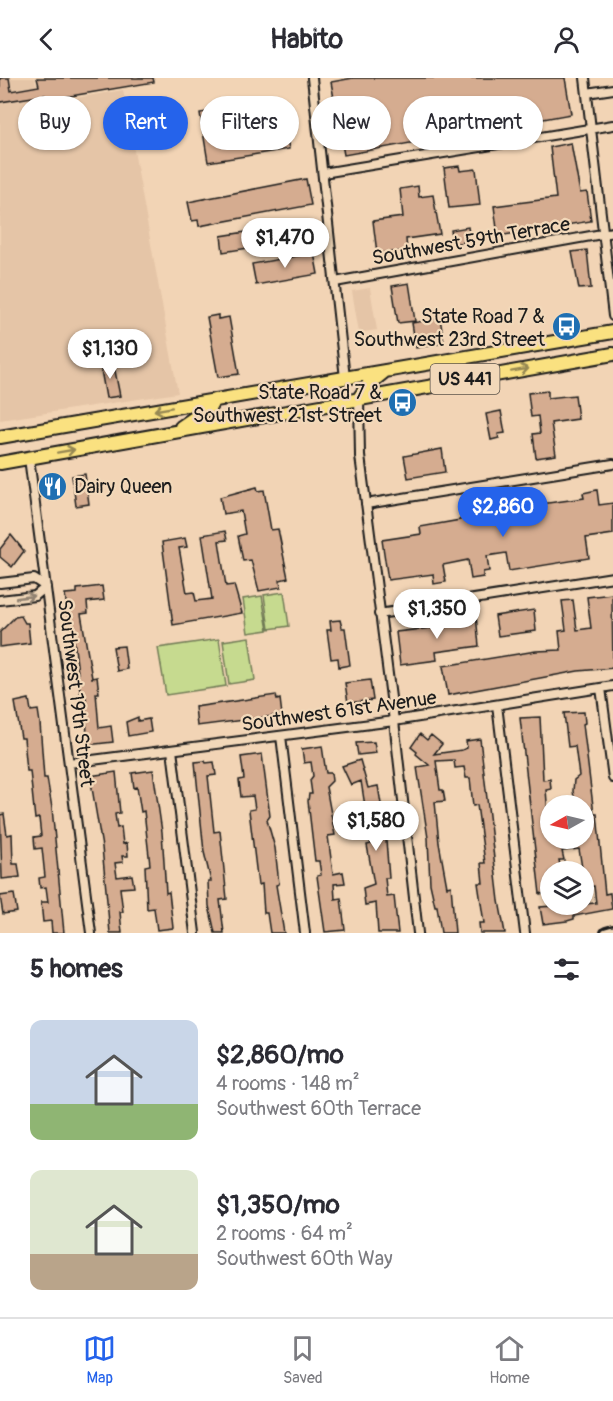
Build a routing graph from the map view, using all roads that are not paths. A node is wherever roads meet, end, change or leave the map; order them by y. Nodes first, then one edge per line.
1 (312, 78) edge
2 (585, 78) edge
3 (613, 89) edge
4 (587, 93) junction
5 (613, 124) edge
6 (591, 128) junction
7 (322, 173) junction
8 (613, 232) edge
9 (604, 234) junction
10 (335, 282) junction
11 (613, 316) edge
12 (613, 332) edge
13 (613, 354) edge
14 (385, 371) junction
15 (345, 378) junction
16 (359, 398) junction
17 (214, 400) junction
18 (318, 406) junction
19 (175, 431) junction
20 (0, 437) edge
21 (29, 458) junction
22 (0, 463) edge
23 (613, 464) edge
24 (366, 504) junction
25 (613, 577) edge
26 (0, 583) edge
27 (46, 587) junction
28 (0, 600) edge
29 (379, 614) junction
30 (613, 686) edge
31 (602, 688) junction
32 (496, 705) junction
33 (394, 722) junction
34 (281, 736) junction
35 (172, 750) junction
36 (69, 763) junction
37 (613, 778) edge
38 (613, 931) edge
39 (91, 933) edge
40 (195, 933) edge
41 (305, 933) edge
42 (417, 933) edge
43 (525, 933) edge
44 (606, 933) edge

1 - 7 street
2 - 4 street
3 - 4 street
4 - 6 street
5 - 6 street
6 - 7 street
6 - 9 street
7 - 10 street
8 - 9 street, Southwest 59th Terrace
9 - 10 street, Southwest 59th Terrace
9 - 11 street
10 - 15 street
12 - 14 main road, US 441
16 -> 13 main road, US 441
14 - 15 main road, US 441
14 - 16 main road
15 - 17 main road, US 441
15 - 18 main road
16 - 18 main road, US 441
16 - 24 street
17 - 19 main road
17 -> 20 main road, US 441
18 - 19 main road, US 441
21 -> 19 main road, US 441
21 - 22 main road, US 441
21 - 27 street, Southwest 19th Street
23 - 24 street
24 - 29 street
25 - 29 street
26 - 27 street
28 -> 27 street
27 - 36 street, Southwest 19th Street
29 - 33 street
30 - 31 street, Southwest 61st Avenue
31 - 32 street, Southwest 61st Avenue
31 - 37 street
32 - 33 street, Southwest 61st Avenue
32 - 43 street
33 - 34 street, Southwest 61st Avenue
33 - 42 street
34 - 35 street, Southwest 61st Avenue
34 - 41 street
35 - 36 street, Southwest 61st Avenue
35 - 40 street
36 - 39 street, Southwest 19th Street
38 - 44 street

